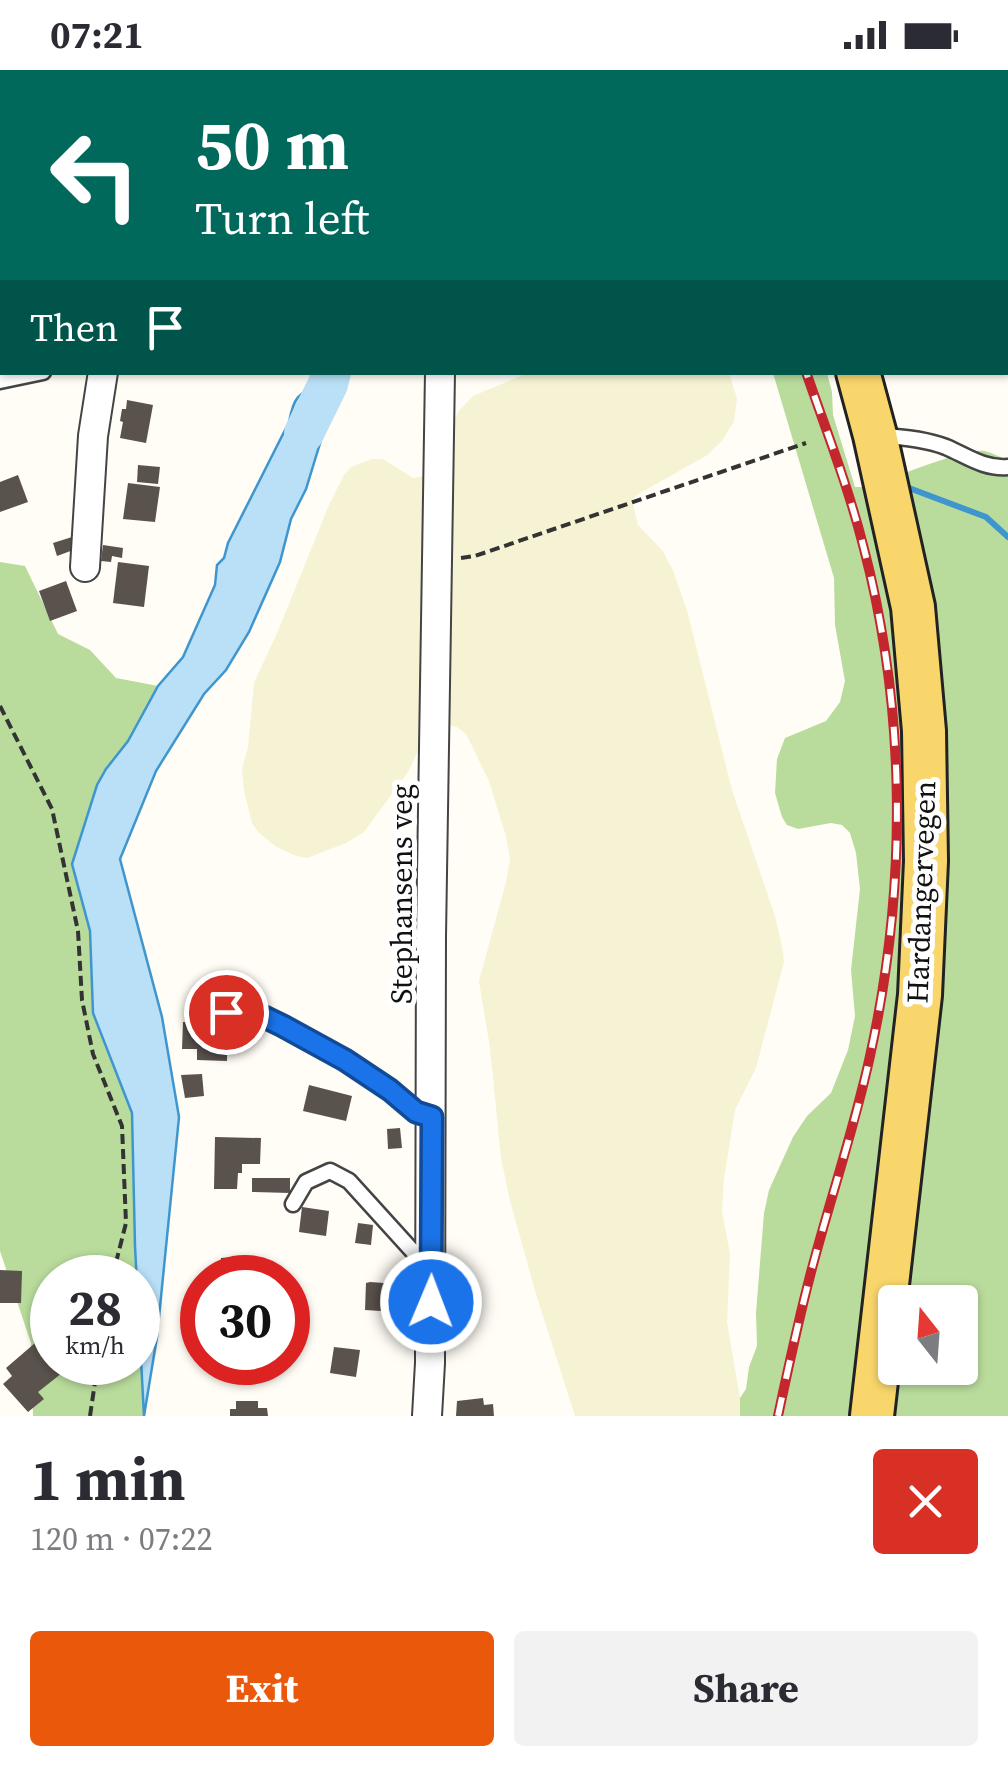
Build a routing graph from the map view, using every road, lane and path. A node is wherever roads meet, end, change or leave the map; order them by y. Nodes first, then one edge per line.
1 (29, 375) edge
2 (103, 375) edge
3 (440, 375) edge
4 (859, 375) edge
5 (0, 381) edge
6 (875, 436) junction
7 (806, 444) dead end
8 (1008, 467) edge
9 (436, 560) junction
10 (85, 567) dead end
11 (0, 706) edge
12 (202, 1012) dead end
13 (432, 1117) junction
14 (294, 1204) dead end
15 (118, 1255) edge
16 (431, 1271) junction
17 (95, 1385) edge
18 (90, 1416) edge
19 (427, 1416) edge
20 (872, 1416) edge

1 - 5 lane
2 - 10 street
3 - 9 street, Stephansens veg
4 - 6 main road, Hardangervegen
6 - 8 lane
6 - 20 main road, Hardangervegen
7 - 9 path
9 - 13 street, Stephansens veg
11 - 15 path
12 - 13 lane
13 - 16 street, Stephansens veg
14 - 16 lane
16 - 19 street, Stephansens veg
17 - 18 path

